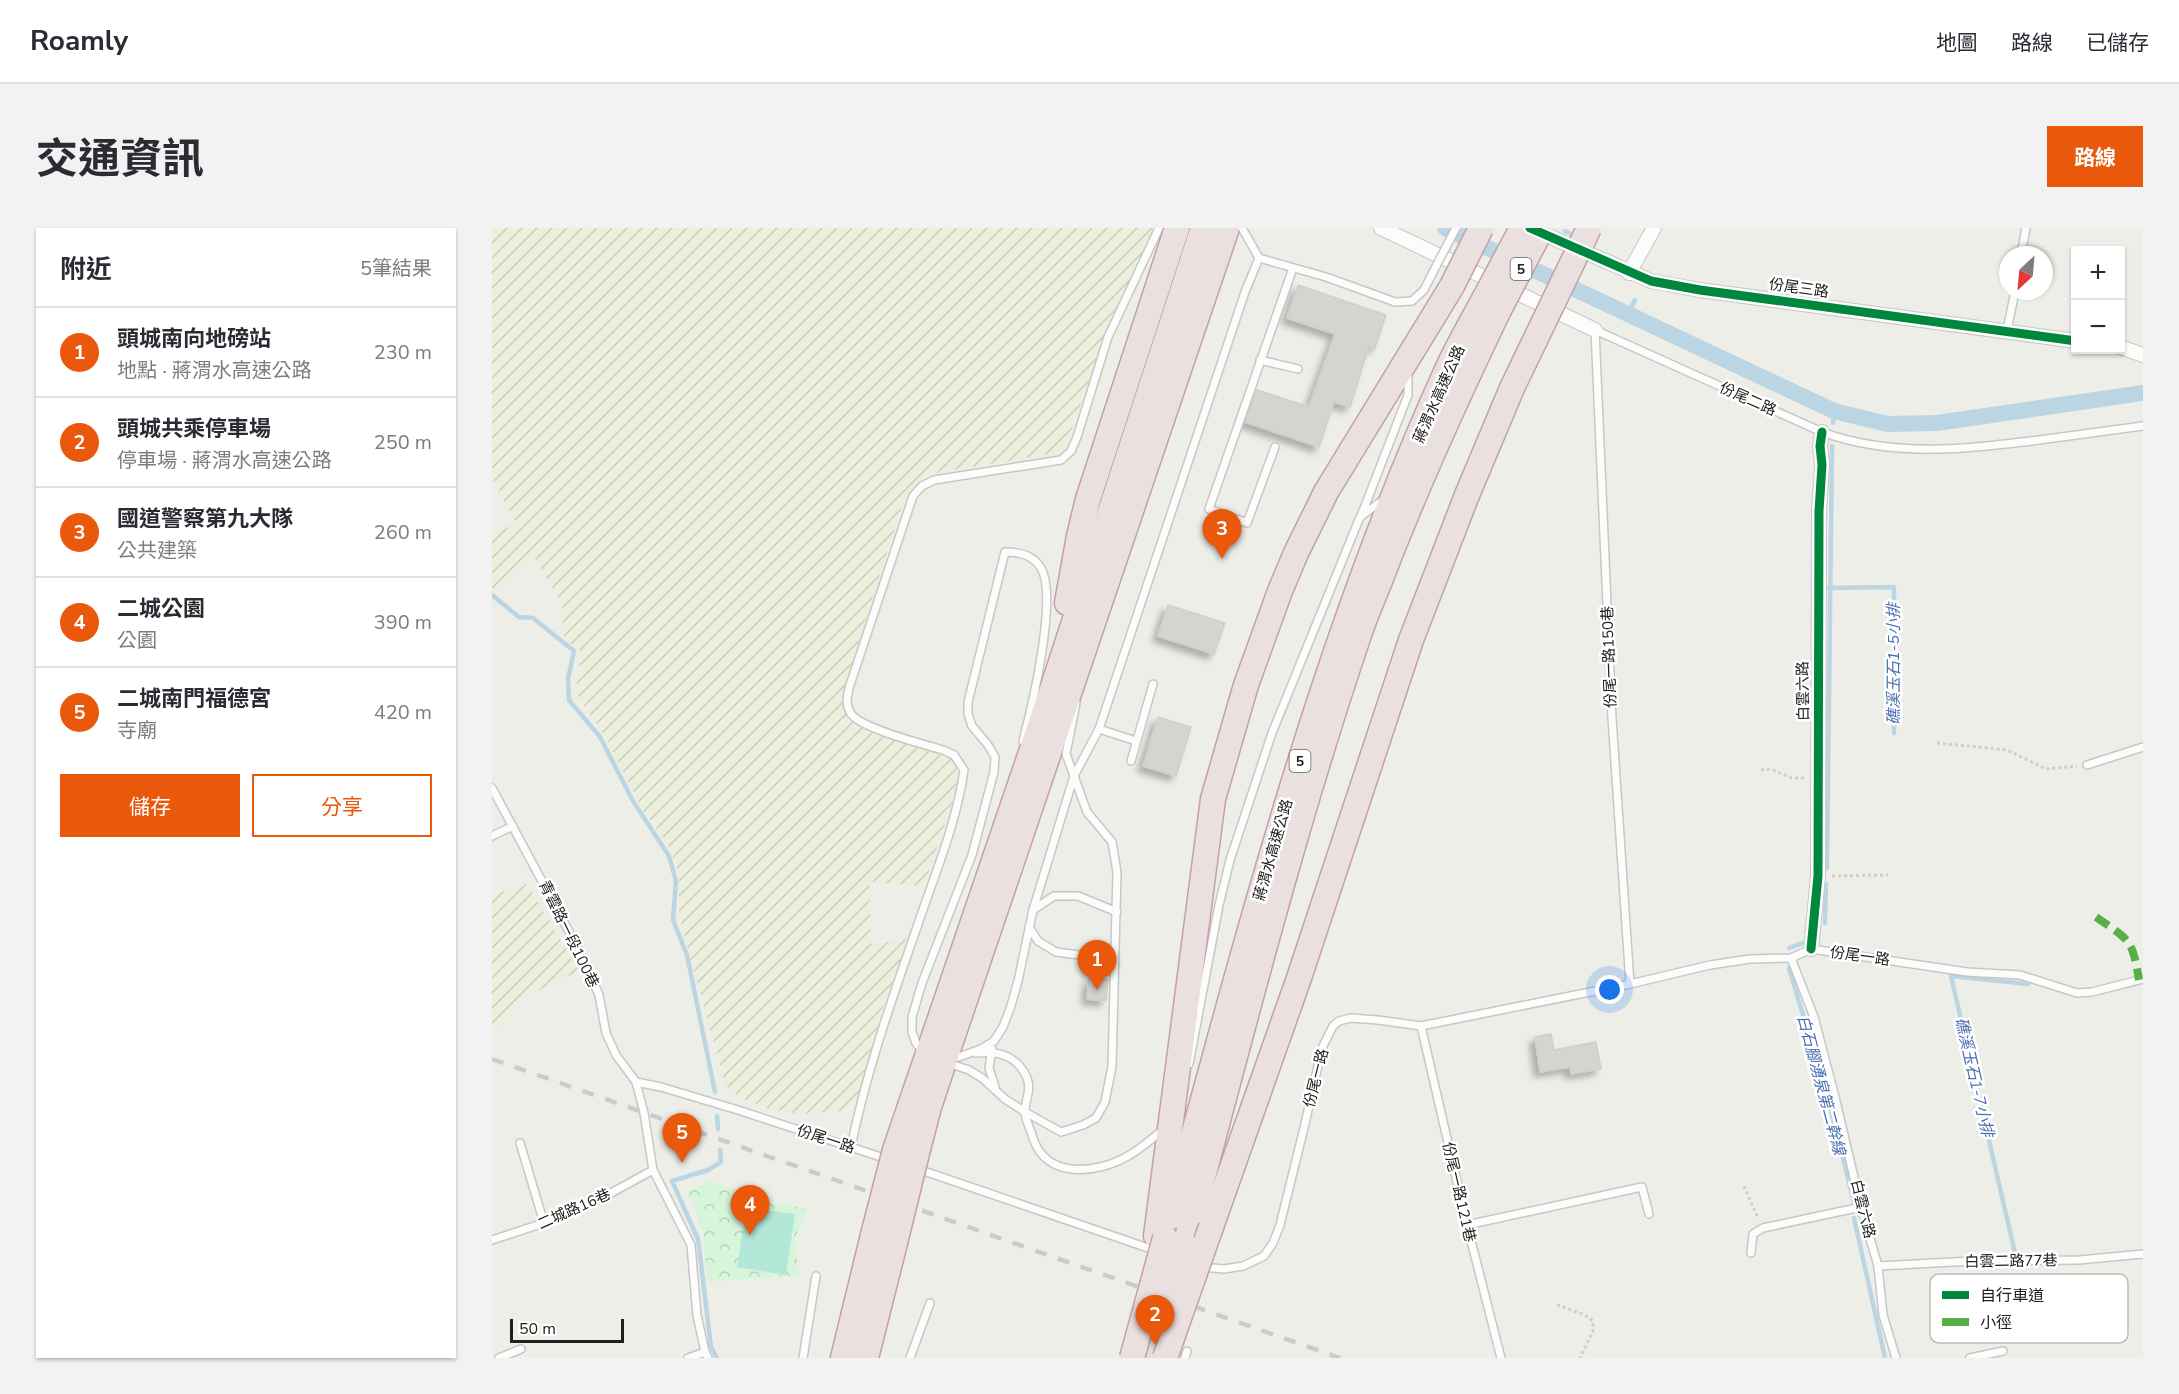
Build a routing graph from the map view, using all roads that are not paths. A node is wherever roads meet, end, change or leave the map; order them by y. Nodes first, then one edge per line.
1 (1159, 228) edge
2 (1177, 228) edge
3 (1203, 228) edge
4 (1227, 228) edge
5 (1242, 228) edge
6 (1381, 228) edge
7 (1456, 228) edge
8 (1481, 228) edge
9 (1522, 228) edge
10 (1530, 228) edge
11 (1542, 228) edge
12 (1589, 228) edge
13 (1654, 228) edge
14 (2026, 228) edge
15 (2023, 246) edge
16 (1259, 258) junction
17 (1293, 268) junction
18 (1629, 273) junction
19 (1441, 281) junction
20 (2013, 300) edge
21 (1491, 306) junction
22 (1595, 330) junction
23 (2007, 331) junction
24 (2071, 340) edge
25 (2125, 348) edge
26 (2143, 355) edge
27 (1260, 360) junction
28 (1408, 360) junction
29 (1298, 369) dead end
30 (2143, 426) edge
31 (1822, 432) junction
32 (1275, 447) dead end
33 (1397, 489) junction
34 (1360, 518) junction
35 (1076, 674) junction
36 (1153, 684) dead end
37 (1040, 726) junction
38 (1100, 729) junction
39 (1136, 741) junction
40 (2143, 747) edge
41 (1019, 754) dead end
42 (1131, 761) dead end
43 (2087, 765) road end
44 (1074, 776) junction
45 (1014, 777) dead end
46 (492, 788) edge
47 (513, 826) junction
48 (492, 836) edge
49 (985, 889) junction
50 (1033, 910) junction
51 (1118, 912) junction
52 (1029, 927) junction
53 (1115, 948) junction
54 (1811, 949) junction
55 (1791, 958) junction
56 (2143, 979) edge
57 (1630, 984) junction
58 (1420, 1026) junction
59 (994, 1041) junction
60 (991, 1052) junction
61 (968, 1054) junction
62 (935, 1058) junction
63 (636, 1082) junction
64 (1174, 1089) junction
65 (996, 1090) junction
66 (1025, 1112) junction
67 (1170, 1125) junction
68 (520, 1143) dead end
69 (851, 1147) junction
70 (904, 1159) junction
71 (653, 1170) junction
72 (1861, 1207) junction
73 (1649, 1214) dead end
74 (544, 1224) junction
75 (1467, 1225) junction
76 (884, 1239) junction
77 (492, 1240) edge
78 (1167, 1251) junction
79 (1750, 1253) dead end
80 (2143, 1254) edge
81 (1878, 1266) junction
82 (816, 1276) dead end
83 (930, 1303) dead end
84 (520, 1348) dead end
85 (2003, 1351) dead end
86 (706, 1355) edge
87 (1179, 1356) edge
88 (499, 1358) edge
89 (688, 1358) edge
90 (803, 1358) edge
91 (843, 1358) edge
92 (866, 1358) edge
93 (910, 1358) edge
94 (1132, 1358) edge
95 (1155, 1358) edge
96 (1501, 1358) edge
97 (1896, 1358) edge
98 (1970, 1358) edge

1 - 69 lane
2 - 37 highway
3 - 37 highway
4 - 35 highway
5 - 16 lane
6 - 22 street, 份尾二路
7 - 19 lane, bridge
8 - 19 highway, bridge
9 - 21 highway, 蔣渭水高速公路 / 5, bridge
10 - 18 street, 份尾三路
11 - 21 highway, 蔣渭水高速公路 / 5, bridge
12 - 87 highway, bridge
13 - 18 street
14 - 15 lane
16 - 17 lane
16 - 38 lane
17 - 19 lane
17 - 27 lane
18 - 23 street, 份尾三路
19 - 28 highway
20 - 23 lane
21 - 33 highway, 蔣渭水高速公路 / 5
21 - 78 highway, 蔣渭水高速公路 / 5
22 - 31 lane, 份尾二路
22 - 57 lane, 份尾一路150巷
23 - 24 street, 份尾三路
25 - 26 street
27 - 29 lane
27 - 32 lane
28 - 34 lane
28 - 64 highway
30 - 31 lane, 份尾二路
31 - 54 street, 白雲六路
33 - 34 lane
33 - 78 highway, 蔣渭水高速公路 / 5
34 - 64 lane
35 - 44 lane
35 - 62 highway
36 - 39 lane
37 - 49 highway
38 - 39 lane
38 - 44 lane
39 - 42 lane
40 - 43 lane
41 - 62 lane
44 - 50 lane
44 - 51 lane
45 - 49 lane
46 - 47 lane, 青雲路一段100巷
47 - 48 lane
47 - 63 lane, 青雲路一段100巷
49 - 62 highway
50 - 51 lane
50 - 52 lane
51 - 53 lane
52 - 53 lane
52 - 59 lane
53 - 66 lane
54 - 55 lane, 份尾一路
54 - 56 lane, 份尾一路
55 - 57 lane, 份尾一路
55 - 72 lane, 白雲六路
57 - 58 lane, 份尾一路
58 - 75 lane, 份尾一路121巷
58 - 78 lane, 份尾一路
59 - 60 lane
59 - 61 lane
60 - 61 lane
60 - 65 lane
60 - 66 lane
61 - 62 lane
62 - 65 lane
62 - 70 highway
63 - 69 lane, 份尾一路
63 - 71 lane, 青雲路一段100巷
64 - 67 highway
65 - 66 lane
66 - 67 lane
67 - 78 highway
68 - 74 lane
69 - 70 lane, 份尾一路
70 - 76 highway, bridge
70 - 78 lane, 份尾一路
71 - 74 lane, 二城路16巷
71 - 86 lane, 青雲路一段100巷
72 - 79 lane
72 - 81 lane, 白雲六路
73 - 75 lane
74 - 77 lane, 二城路16巷
75 - 96 lane, 份尾一路121巷
76 - 91 highway
76 - 92 highway
78 - 94 highway, 蔣渭水高速公路 / 5, bridge
78 - 95 highway, 蔣渭水高速公路 / 5, bridge
80 - 81 lane, 白雲二路77巷
81 - 97 lane, 白雲六路
82 - 90 lane
83 - 93 lane
84 - 88 lane
85 - 98 lane
86 - 89 lane

